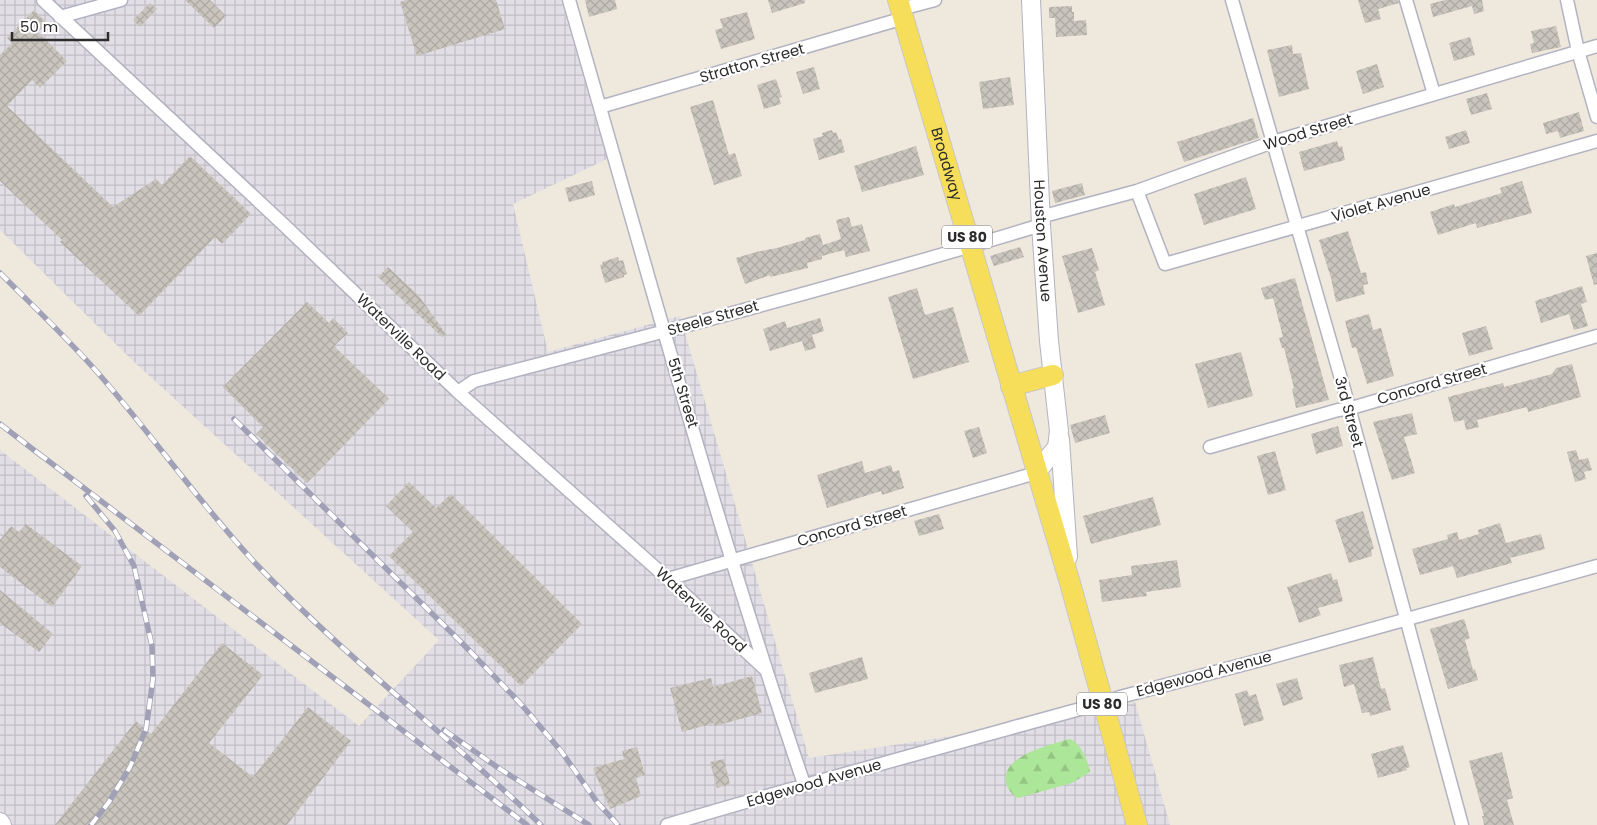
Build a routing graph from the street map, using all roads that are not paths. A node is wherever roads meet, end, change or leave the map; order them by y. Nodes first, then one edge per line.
1 (43, 0) edge
2 (120, 0) edge
3 (569, 0) edge
4 (935, 0) edge
5 (1031, 0) edge
6 (1232, 0) edge
7 (1406, 0) edge
8 (1567, 0) edge
9 (901, 9) edge
10 (60, 17) junction
11 (1597, 46) edge
12 (1578, 51) junction
13 (1434, 94) junction
14 (600, 107) junction
15 (1597, 117) edge
16 (1597, 141) edge
17 (1274, 142) junction
18 (1137, 191) junction
19 (1040, 221) junction
20 (1296, 228) junction
21 (970, 246) junction
22 (664, 332) junction
23 (1597, 336) edge
24 (1053, 374) junction
25 (1011, 386) junction
26 (458, 392) junction
27 (1348, 409) junction
28 (1059, 431) junction
29 (1210, 447) dead end
30 (1036, 473) junction
31 (733, 561) junction
32 (1597, 566) edge
33 (668, 579) junction
34 (1070, 583) junction
35 (1406, 619) junction
36 (765, 669) junction
37 (1102, 704) junction
38 (804, 784) junction
39 (667, 825) edge
40 (1137, 825) edge
41 (1462, 825) edge

1 - 10 street, Waterville Road
2 - 10 street
3 - 14 street, 5th Street
4 - 9 street, Stratton Street
5 - 19 street, Houston Avenue
6 - 17 street, 3rd Street
7 - 13 street
8 - 12 street
9 - 14 street, Stratton Street
9 - 21 main road, Broadway / US 80
10 - 26 street, Waterville Road
11 - 12 street, Wood Street
12 - 13 street, Wood Street
12 - 15 street
13 - 17 street, Wood Street
14 - 22 street, 5th Street
16 - 20 street, Violet Avenue
17 - 18 street, Wood Street
17 - 20 street, 3rd Street
18 - 19 street, Wood Street
18 - 20 street, Violet Avenue
19 - 21 street, Wood Street
19 - 24 street, Houston Avenue
20 - 27 street, 3rd Street
21 - 22 street, Steele Street
21 - 25 main road, Broadway / US 80
22 - 26 street, Steele Street
22 - 31 street, 5th Street
23 - 27 street, Concord Street
24 - 25 main road
24 - 28 street, Houston Avenue
25 - 30 main road, Broadway / US 80
26 - 33 street, Waterville Road
27 - 29 street, Concord Street
27 - 35 street, 3rd Street
28 - 30 street, Houston Avenue
28 - 34 street
30 - 31 street, Concord Street
30 - 34 main road, US 80
31 - 33 street, Concord Street
31 - 36 street, 5th Street
32 - 35 street, Edgewood Avenue
33 - 36 street, Waterville Road
34 - 37 main road, US 80
35 - 37 street, Edgewood Avenue
35 - 41 street, 3rd Street
36 - 38 street, 5th Street
37 - 38 street, Edgewood Avenue
37 - 40 main road, US 80
38 - 39 street, Edgewood Avenue

